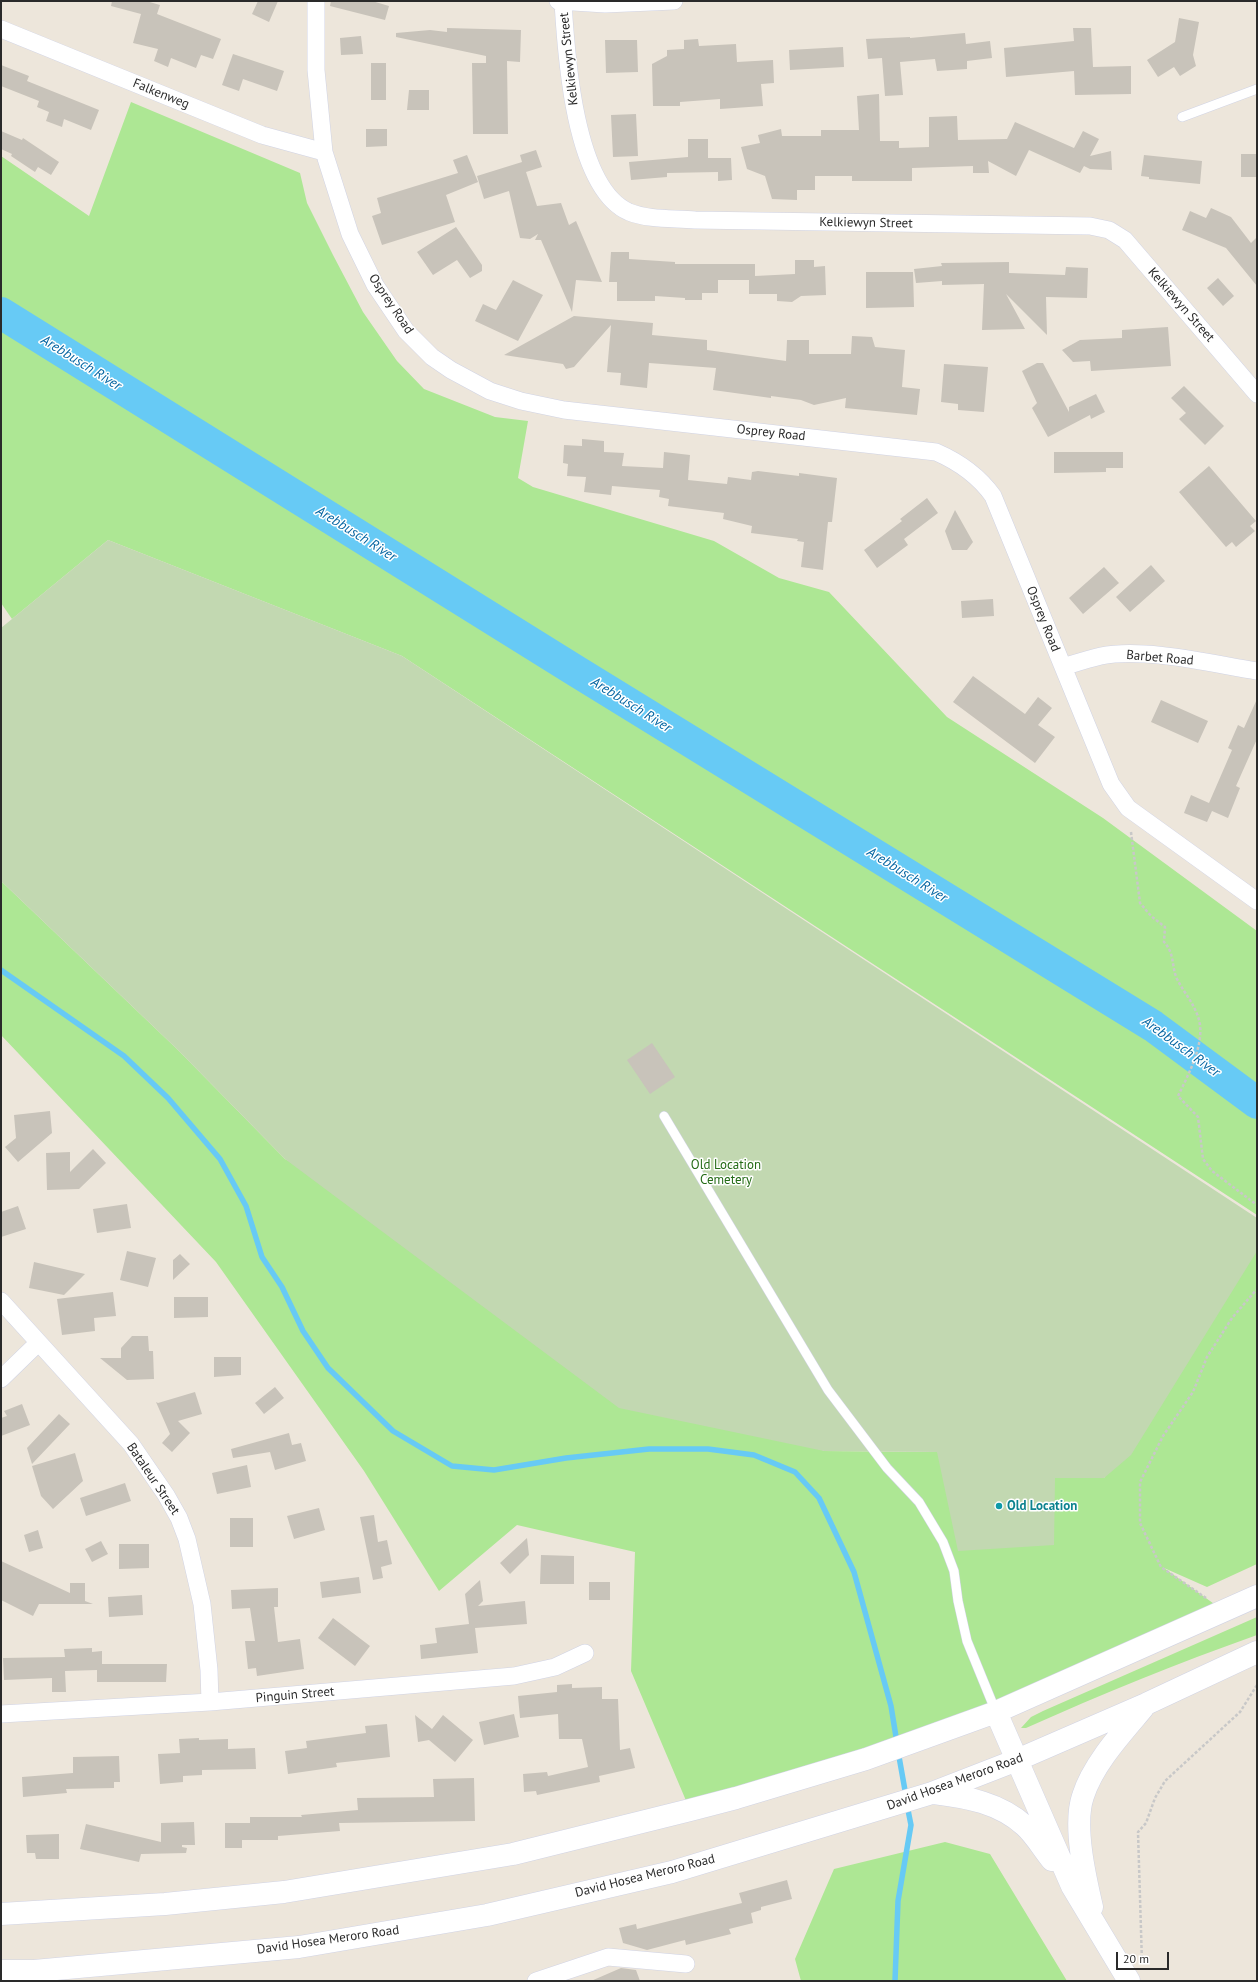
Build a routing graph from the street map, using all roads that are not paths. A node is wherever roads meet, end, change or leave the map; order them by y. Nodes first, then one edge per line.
1 (316, 1) edge
2 (561, 1) edge
3 (674, 1) edge
4 (1, 29) edge
5 (1257, 89) edge
6 (1182, 117) dead end
7 (324, 152) junction
8 (1257, 394) edge
9 (1063, 667) junction
10 (1257, 672) edge
11 (1257, 901) edge
12 (664, 1116) dead end
13 (1, 1301) edge
14 (38, 1343) junction
15 (1, 1379) edge
16 (1257, 1596) edge
17 (1257, 1652) edge
18 (585, 1653) dead end
19 (210, 1702) junction
20 (1146, 1704) junction
21 (996, 1712) junction
22 (1, 1714) edge
23 (1017, 1760) junction
24 (927, 1794) junction
25 (1072, 1886) junction
26 (1, 1914) edge
27 (1098, 1932) junction
28 (686, 1964) dead end
29 (1, 1971) edge
30 (1135, 1974) edge
31 (536, 1981) edge

1 - 7 street, Osprey Road
2 - 3 street
2 - 8 street, Kelkiewyn Street
4 - 7 street, Falkenweg
5 - 6 lane
7 - 9 street, Osprey Road
9 - 10 street, Barbet Road
9 - 11 street, Osprey Road
12 - 21 lane
13 - 14 street, Bataleur Street
14 - 15 street
14 - 19 street, Bataleur Street
16 - 21 main road
17 - 20 main road, David Hosea Meroro Road
18 - 19 street, Pinguin Street
19 - 22 street, Pinguin Street
20 - 23 main road, David Hosea Meroro Road
20 - 27 main road
21 - 23 main road
21 - 26 main road
23 - 24 main road, David Hosea Meroro Road
23 - 25 main road
24 - 25 main road
24 - 29 main road, David Hosea Meroro Road
25 - 27 main road
27 - 30 main road
28 - 31 street

